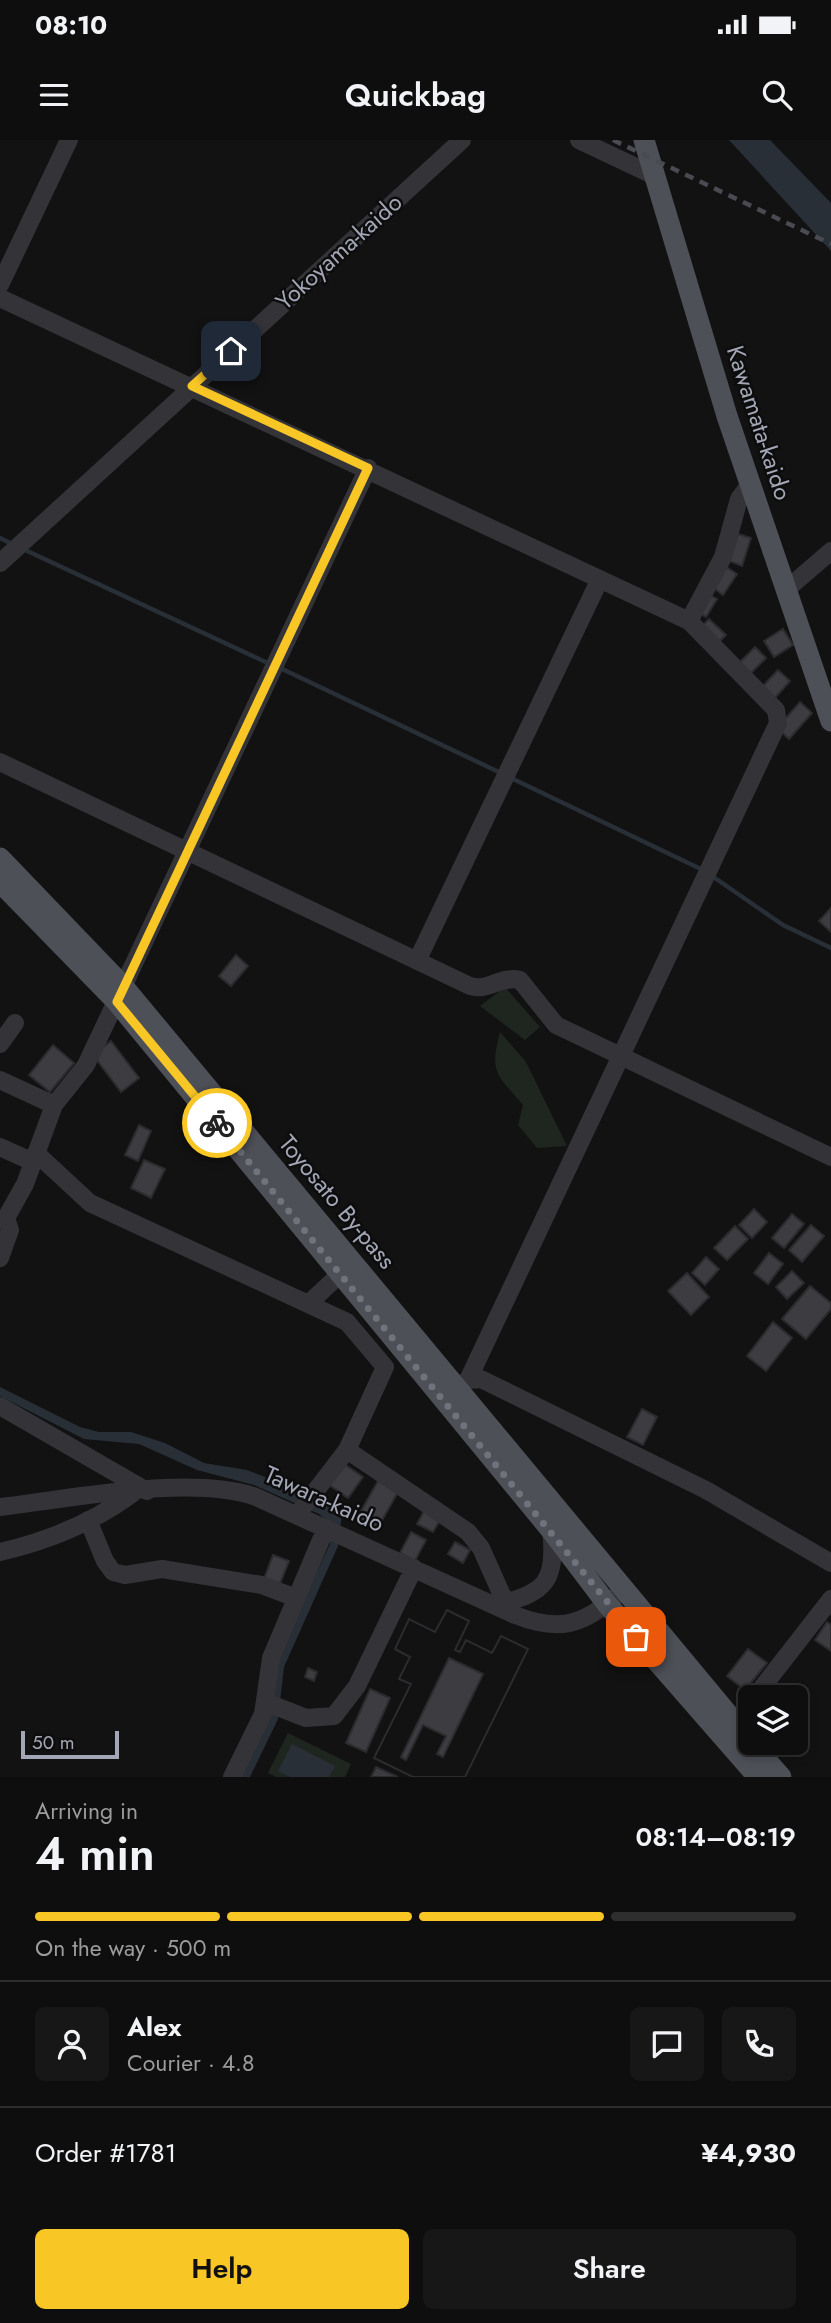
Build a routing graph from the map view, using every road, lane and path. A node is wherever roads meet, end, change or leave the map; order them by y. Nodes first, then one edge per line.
1 (69, 140) edge
2 (462, 140) edge
3 (579, 140) edge
4 (644, 140) edge
5 (655, 176) junction
6 (0, 285) edge
7 (0, 298) edge
8 (192, 386) junction
9 (368, 468) junction
10 (751, 483) junction
11 (831, 551) edge
12 (0, 563) edge
13 (600, 579) junction
14 (787, 589) junction
15 (689, 621) junction
16 (831, 721) edge
17 (0, 762) edge
18 (187, 852) junction
19 (0, 858) edge
20 (0, 882) edge
21 (417, 961) junction
22 (119, 993) junction
23 (15, 1023) dead end
24 (0, 1044) edge
25 (619, 1058) junction
26 (0, 1080) edge
27 (54, 1105) junction
28 (0, 1147) edge
29 (831, 1157) edge
30 (35, 1158) junction
31 (0, 1258) edge
32 (347, 1268) junction
33 (308, 1304) junction
34 (456, 1388) junction
35 (0, 1406) edge
36 (347, 1450) junction
37 (141, 1492) junction
38 (0, 1507) edge
39 (297, 1515) junction
40 (88, 1520) junction
41 (326, 1528) junction
42 (551, 1530) junction
43 (0, 1552) edge
44 (831, 1563) edge
45 (414, 1568) junction
46 (624, 1589) junction
47 (296, 1598) junction
48 (831, 1599) edge
49 (499, 1604) junction
50 (607, 1604) junction
51 (763, 1685) edge
52 (265, 1702) junction
53 (738, 1714) edge
54 (725, 1727) junction
55 (738, 1735) edge
56 (762, 1755) edge
57 (232, 1777) edge
58 (758, 1777) edge
59 (781, 1777) edge

1 - 6 street
2 - 8 street, Yokoyama-kaido
3 - 5 street
4 - 5 main road, Kawamata-kaido
5 - 10 main road, Kawamata-kaido
7 - 8 street
8 - 9 street
8 - 12 street, Yokoyama-kaido
9 - 13 street
9 - 18 street
10 - 14 main road, Kawamata-kaido
10 - 15 street
11 - 14 street
13 - 15 street
13 - 21 street
14 - 16 main road, Kawamata-kaido
15 - 25 street
17 - 18 street
18 - 21 street
18 - 22 street
19 - 22 main road, Toyosato By-pass
20 - 22 main road, Toyosato By-pass
21 - 25 street
22 - 27 street
22 - 32 main road, Toyosato By-pass
23 - 24 street
25 - 29 street
25 - 34 street
26 - 27 street
27 - 30 street
28 - 30 street
30 - 31 street
30 - 33 street
32 - 33 street
32 - 34 main road, Toyosato By-pass
33 - 36 street
34 - 42 main road, Toyosato By-pass
34 - 44 street
34 - 46 main road, Toyosato By-pass
35 - 37 street
36 - 39 street
36 - 49 street
37 - 38 street, Tawara-kaido
37 - 39 street, Tawara-kaido
37 - 40 street
39 - 41 street, Tawara-kaido
40 - 43 street
40 - 47 street
41 - 45 street, Tawara-kaido
41 - 47 street
42 - 49 street
42 - 50 main road, Toyosato By-pass
45 - 49 street, Tawara-kaido
45 - 52 street
46 - 50 street, Tawara-kaido
46 - 54 main road
47 - 52 street
48 - 51 street
49 - 50 street, Tawara-kaido
50 - 54 main road
52 - 57 street
53 - 54 street
54 - 55 main road
54 - 58 main road
56 - 59 main road

